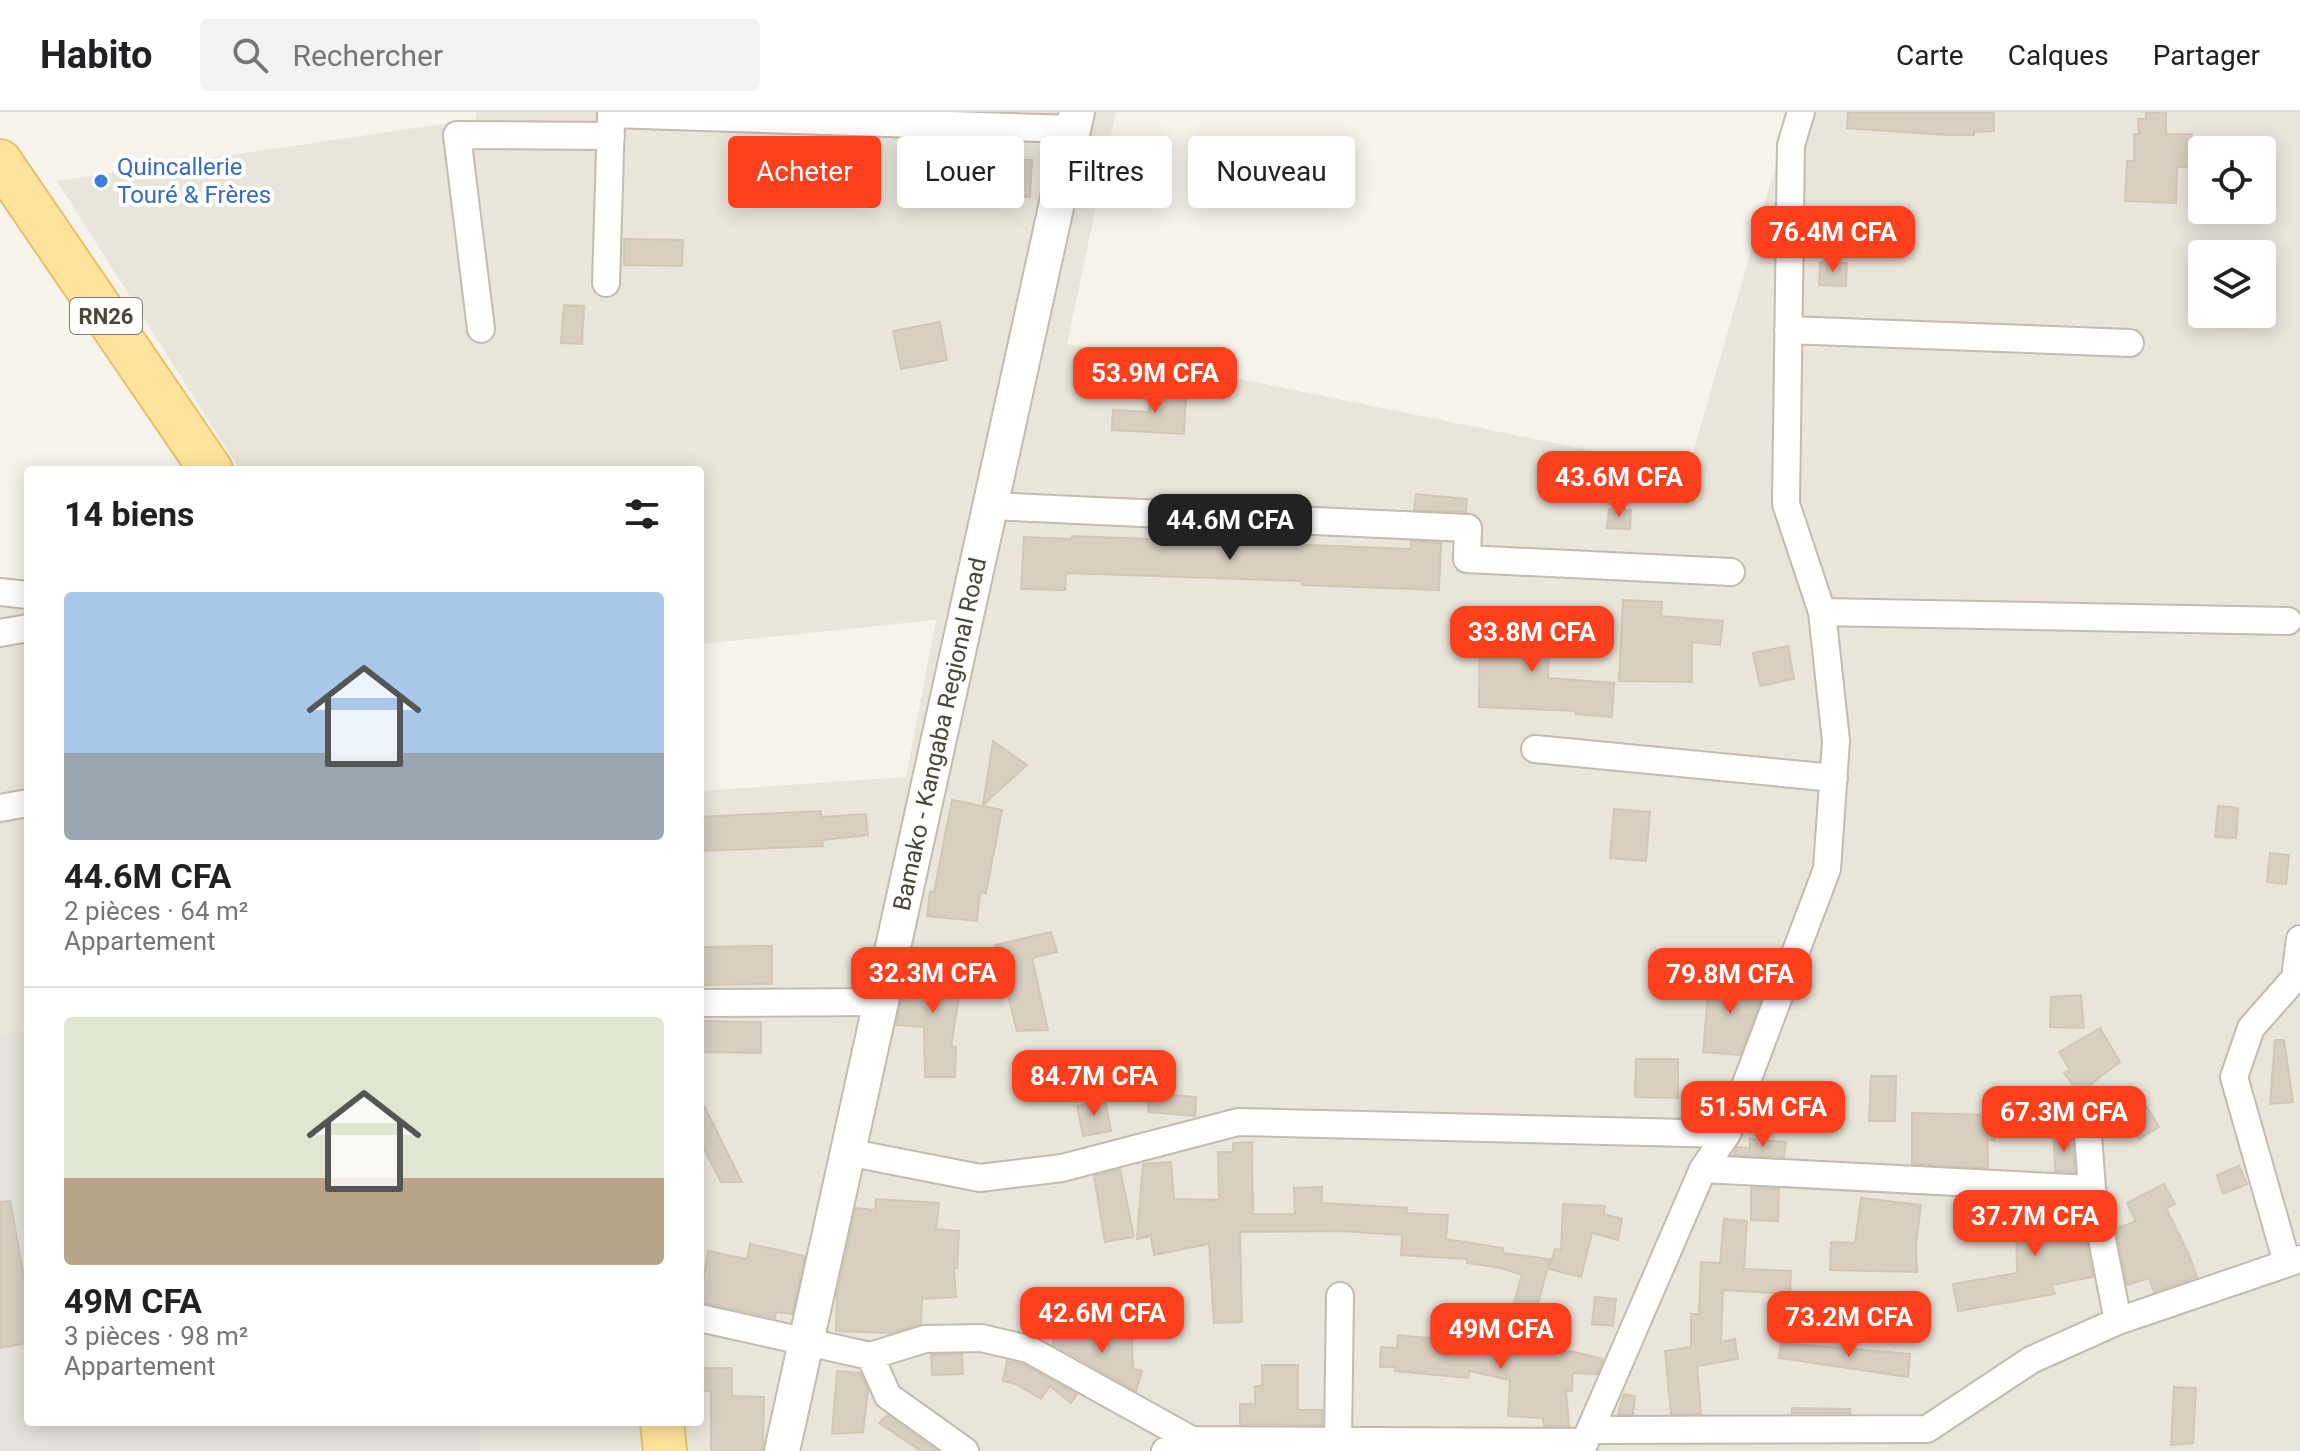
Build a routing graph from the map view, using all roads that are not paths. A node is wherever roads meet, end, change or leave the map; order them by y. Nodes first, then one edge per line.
1 (1801, 112) edge
2 (1075, 120) edge
3 (611, 121) edge
4 (0, 161) edge
5 (606, 283) dead end
6 (481, 329) dead end
7 (1788, 330) junction
8 (2130, 343) dead end
9 (208, 466) edge
10 (989, 506) junction
11 (1731, 572) dead end
12 (0, 592) edge
13 (24, 595) edge
14 (1822, 612) junction
15 (2288, 621) dead end
16 (24, 629) edge
17 (0, 633) edge
18 (1535, 749) dead end
19 (1834, 778) junction
20 (24, 804) edge
21 (0, 808) edge
22 (2300, 939) edge
23 (880, 1002) junction
24 (704, 1003) edge
25 (2087, 1121) dead end
26 (1727, 1134) junction
27 (847, 1152) junction
28 (1703, 1169) junction
29 (2092, 1189) junction
30 (2293, 1261) edge
31 (1340, 1296) dead end
32 (704, 1319) edge
33 (2118, 1321) junction
34 (805, 1342) junction
35 (870, 1356) junction
36 (662, 1426) edge
37 (1920, 1440) edge
38 (1338, 1441) junction
39 (1585, 1441) edge
40 (1198, 1445) edge
41 (665, 1451) edge
42 (782, 1451) edge
43 (965, 1451) edge
44 (1165, 1451) edge

1 - 7 street
2 - 3 street
2 - 10 street, Bamako - Kangaba Regional Road
3 - 5 street
3 - 6 street
4 - 9 main road, RN26
7 - 8 street
7 - 14 street
10 - 11 street
10 - 23 street, Bamako - Kangaba Regional Road
12 - 13 street
14 - 15 street
14 - 19 street
16 - 17 street
18 - 19 street
19 - 26 street
20 - 21 street
22 - 30 street
23 - 24 street
23 - 27 street, Bamako - Kangaba Regional Road
25 - 29 street
26 - 27 street
26 - 28 street
27 - 34 street, Bamako - Kangaba Regional Road
28 - 29 street
28 - 39 street
29 - 33 street
30 - 33 street
31 - 38 street
32 - 34 street
33 - 37 street
34 - 35 street
34 - 42 street, Bamako - Kangaba Regional Road
35 - 40 street
35 - 43 street
36 - 41 main road
37 - 39 street
38 - 39 street
38 - 40 street
40 - 44 street

